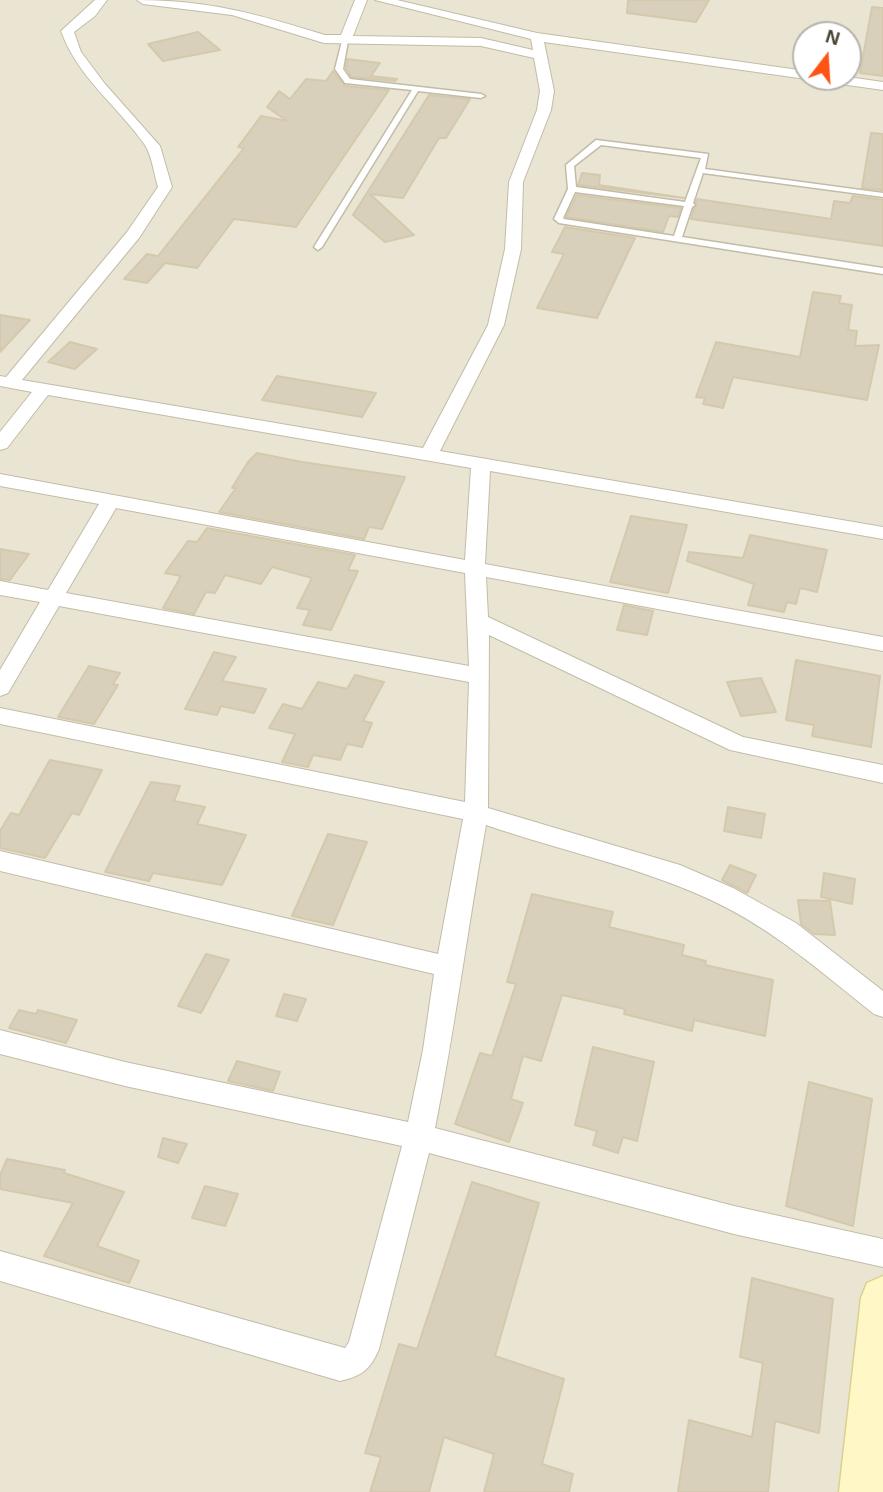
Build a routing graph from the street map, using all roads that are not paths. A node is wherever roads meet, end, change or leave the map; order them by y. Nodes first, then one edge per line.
1 (101, 0) edge
2 (143, 0) edge
3 (362, 0) edge
4 (382, 0) edge
5 (537, 37) junction
6 (345, 41) junction
7 (541, 56) junction
8 (792, 73) edge
9 (862, 83) edge
10 (883, 86) edge
11 (416, 89) junction
12 (481, 96) dead end
13 (702, 171) junction
14 (572, 189) junction
15 (883, 195) edge
16 (691, 205) junction
17 (677, 238) junction
18 (318, 247) dead end
19 (883, 271) edge
20 (5, 382) edge
21 (43, 389) junction
22 (0, 444) edge
23 (429, 455) junction
24 (481, 464) junction
25 (0, 480) edge
26 (111, 500) junction
27 (883, 533) edge
28 (475, 568) junction
29 (0, 588) edge
30 (53, 598) junction
31 (478, 621) junction
32 (883, 645) edge
33 (480, 676) junction
34 (0, 688) edge
35 (0, 716) edge
36 (883, 774) edge
37 (476, 813) junction
38 (0, 860) edge
39 (448, 967) junction
40 (883, 1006) edge
41 (0, 1042) edge
42 (419, 1137) junction
43 (883, 1253) edge
44 (0, 1266) edge
45 (883, 1298) edge
46 (863, 1492) edge

1 - 20 street
2 - 6 street
3 - 6 street
4 - 5 street
5 - 7 street
5 - 8 street
6 - 7 street
6 - 11 lane
7 - 23 street
9 - 10 street
11 - 12 lane
11 - 18 lane
13 - 14 lane
13 - 15 lane
13 - 16 lane
14 - 16 lane
14 - 17 lane
16 - 17 lane
17 - 19 lane
20 - 21 street
21 - 22 street
21 - 23 street
23 - 24 street
24 - 27 street
24 - 28 street
25 - 26 street
26 - 28 street
26 - 30 street
28 - 31 street
28 - 32 street
29 - 30 street
30 - 33 street
30 - 34 street
31 - 33 street
31 - 36 street
33 - 37 street
35 - 37 street
37 - 39 street
37 - 40 street
38 - 39 street
39 - 42 street
41 - 42 street
42 - 43 street
42 - 44 street
45 - 46 main road

